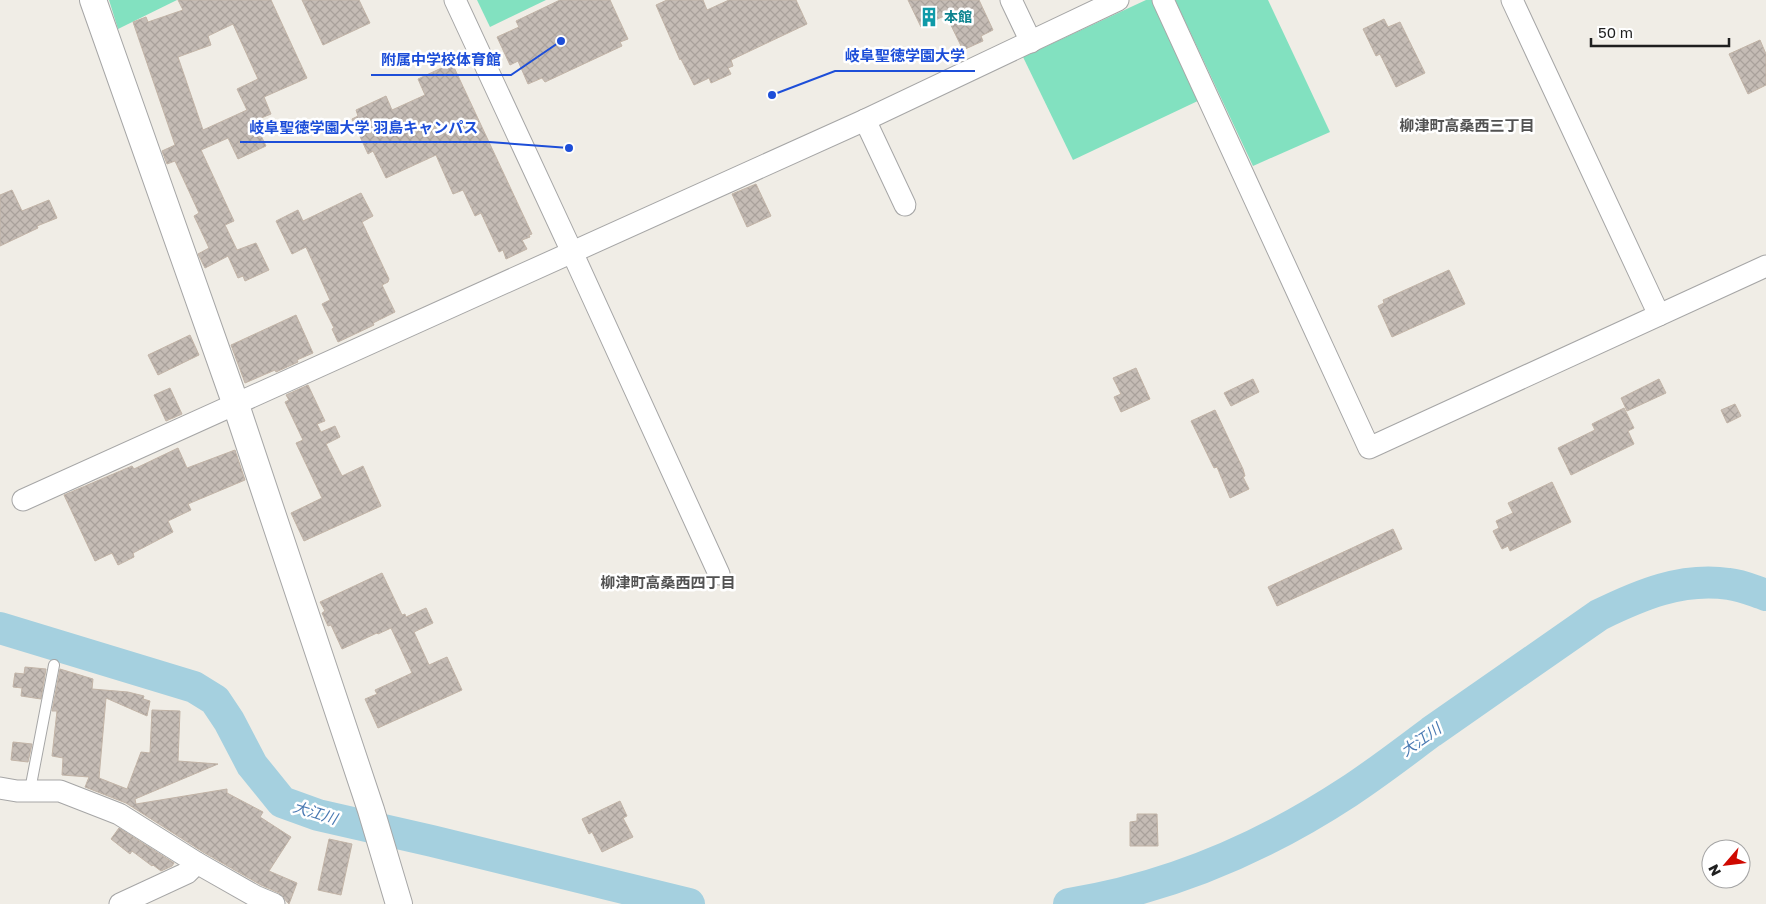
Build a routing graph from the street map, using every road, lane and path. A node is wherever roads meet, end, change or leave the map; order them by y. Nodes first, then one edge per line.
1 (93, 0) edge
2 (455, 0) edge
3 (1012, 0) edge
4 (1118, 0) edge
5 (1163, 0) edge
6 (1512, 0) edge
7 (1031, 42) junction
8 (865, 120) junction
9 (905, 205) dead end
10 (572, 252) junction
11 (1766, 266) edge
12 (1659, 315) junction
13 (236, 405) junction
14 (23, 500) dead end
15 (719, 574) dead end
16 (54, 665) dead end
17 (0, 788) edge
18 (30, 790) junction
19 (197, 863) junction
20 (120, 904) edge
21 (274, 904) edge
22 (399, 904) edge

1 - 13 street
2 - 10 street
3 - 7 street
4 - 7 street
5 - 12 street
6 - 12 street
7 - 8 street
8 - 9 street
8 - 10 street
10 - 13 street
10 - 15 street
11 - 12 street
13 - 14 street
13 - 22 street
16 - 18 lane
17 - 18 street
18 - 19 street
19 - 20 street
19 - 21 street

